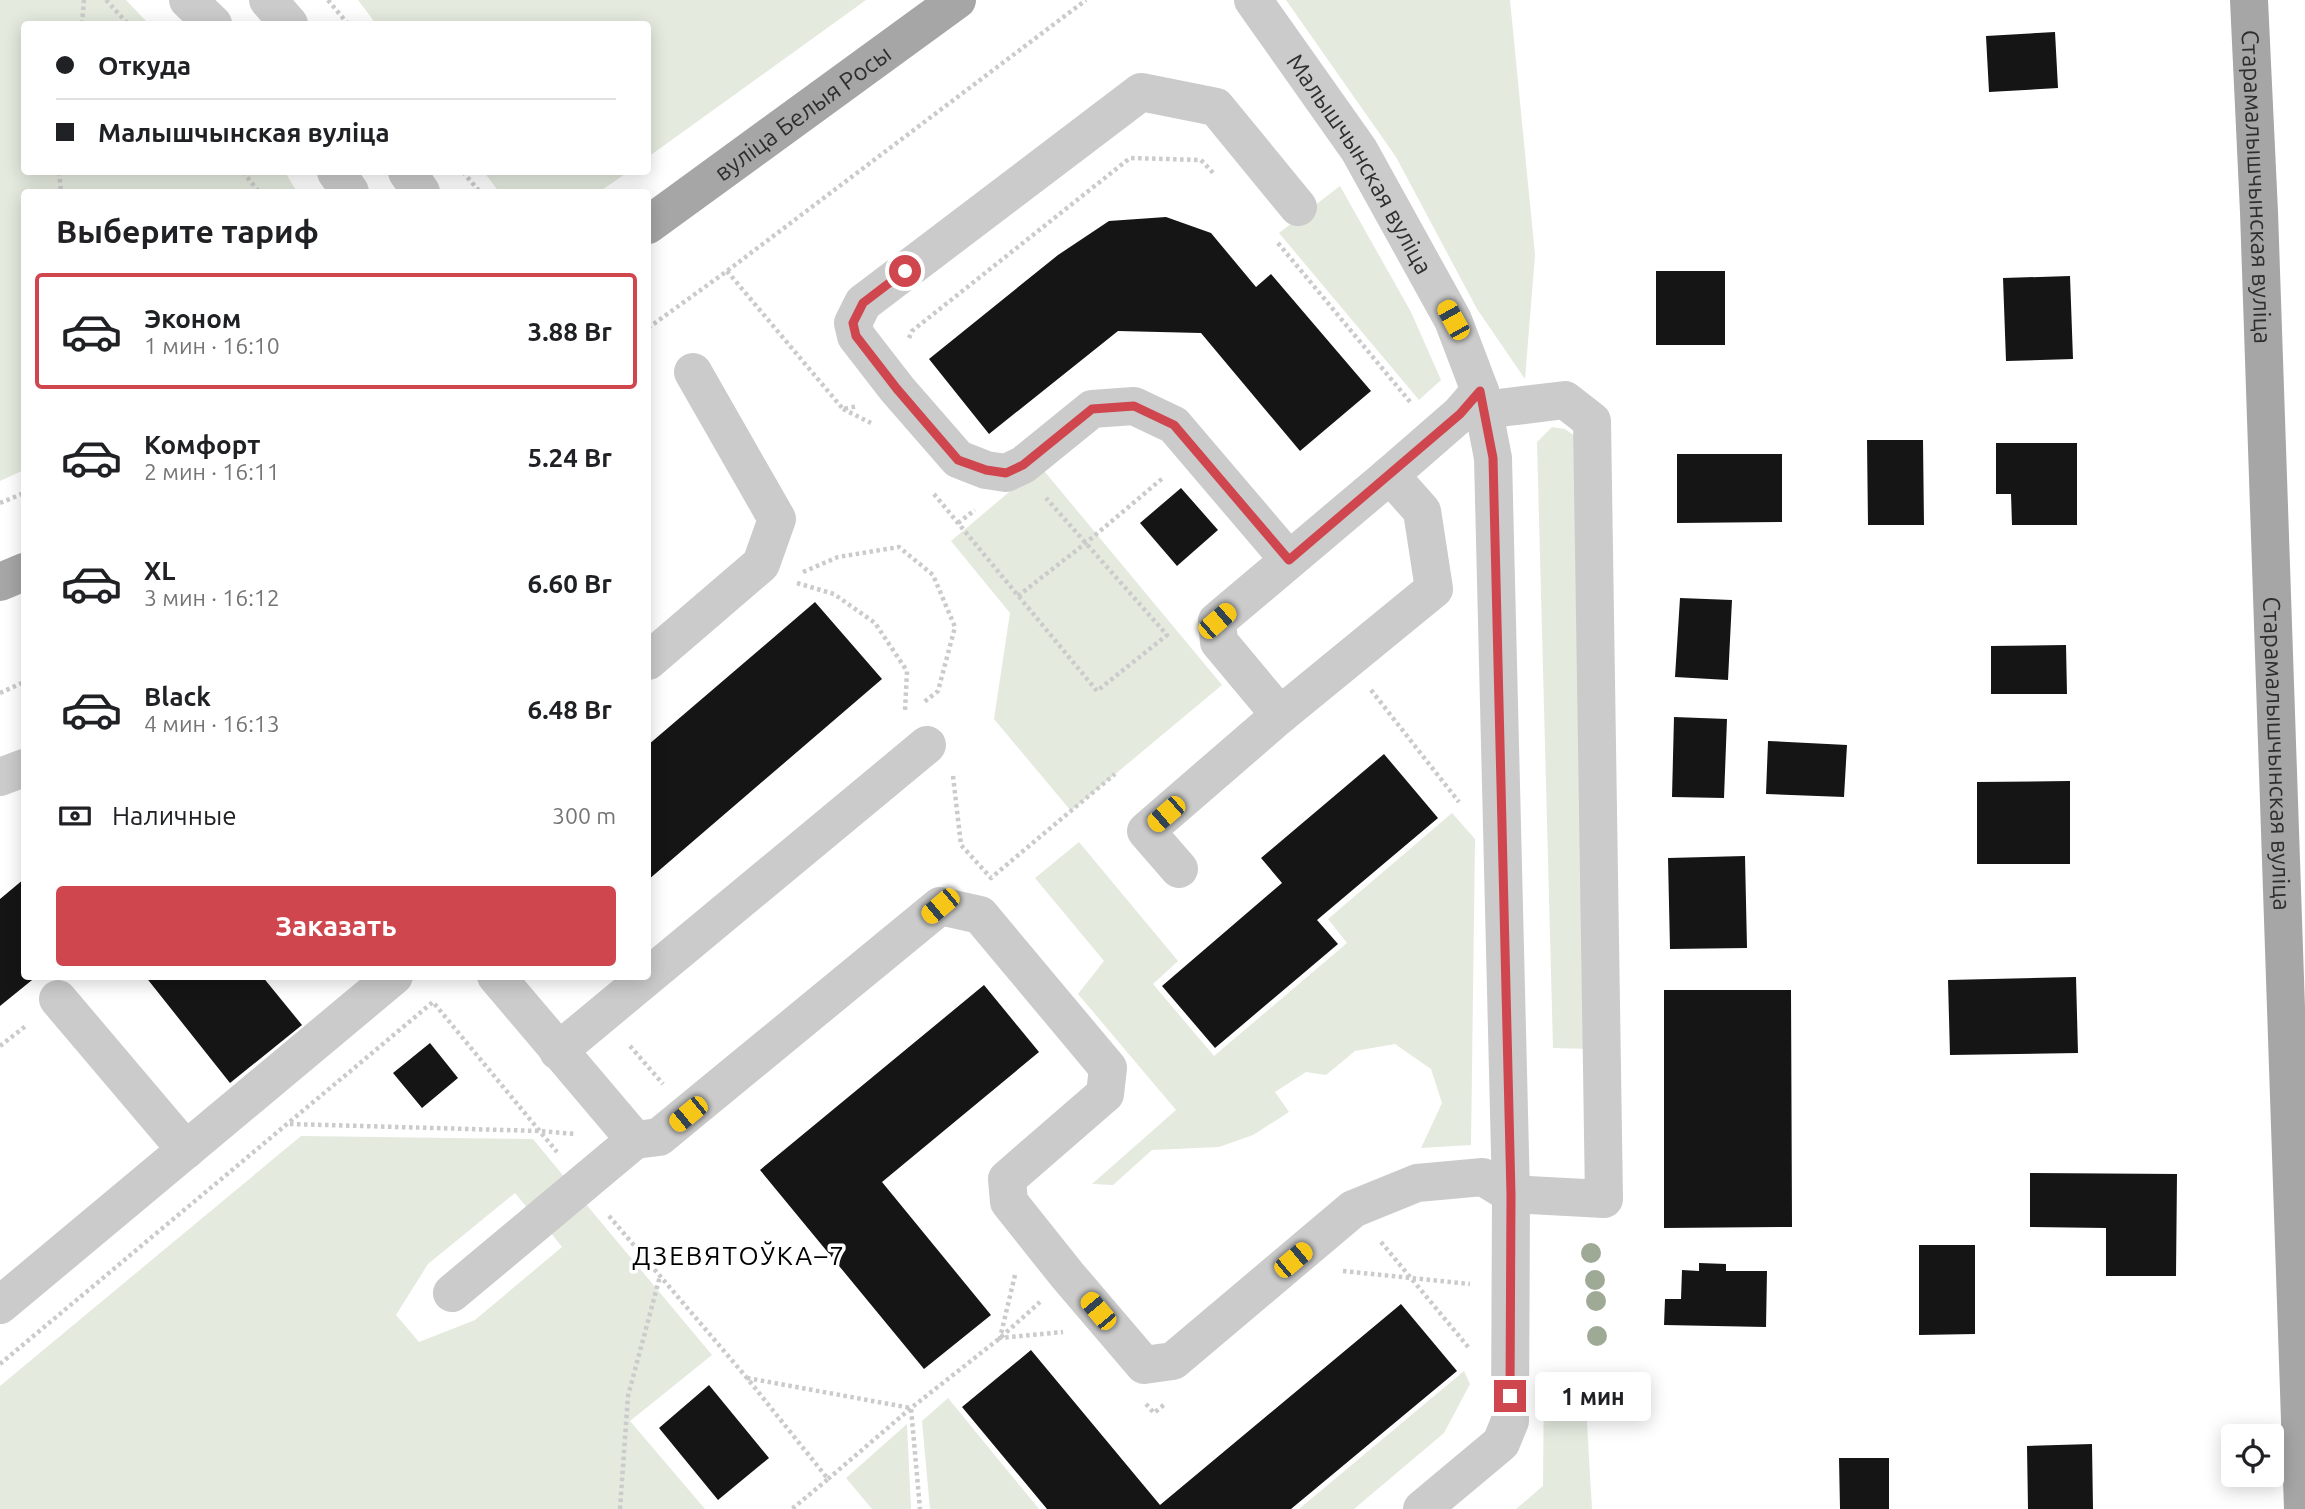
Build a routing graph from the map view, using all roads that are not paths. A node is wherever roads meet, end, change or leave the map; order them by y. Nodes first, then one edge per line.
1 (188, 0) edge
2 (268, 0) edge
3 (957, 0) edge
4 (1253, 0) edge
5 (2249, 0) edge
6 (210, 21) edge
7 (286, 21) edge
8 (1298, 207) road end
9 (651, 223) edge
10 (694, 372) dead end
11 (1481, 400) junction
12 (1390, 475) junction
13 (1289, 560) junction
14 (21, 573) edge
15 (0, 582) edge
16 (651, 658) edge
17 (1280, 715) junction
18 (920, 728) road end
19 (21, 769) edge
20 (0, 778) edge
21 (1179, 869) dead end
22 (651, 971) edge
23 (389, 980) edge
24 (499, 980) edge
25 (641, 980) edge
26 (58, 999) road end
27 (558, 1051) junction
28 (635, 1140) junction
29 (186, 1150) junction
30 (1511, 1194) junction
31 (452, 1293) dead end
32 (0, 1304) edge
33 (2302, 1366) edge
34 (1422, 1509) edge
35 (2303, 1509) edge

1 - 6 street
2 - 7 street
3 - 9 main road, вуліца Белыя Росы
4 - 11 street, Малышчынская вуліца
5 - 33 main road, Старамалышчынская вуліца
8 - 13 street
10 - 16 street
11 - 12 street
11 - 30 street, Малышчынская вуліца
11 - 30 street
12 - 13 street
12 - 17 street
13 - 17 street
14 - 15 main road
17 - 21 street
18 - 22 street
19 - 20 street
23 - 29 street
24 - 27 street
25 - 27 street
26 - 29 street
27 - 28 street
28 - 30 street
28 - 31 street
29 - 32 street
30 - 34 street, Малышчынская вуліца
33 - 35 main road, Старамалышчынская вуліца

